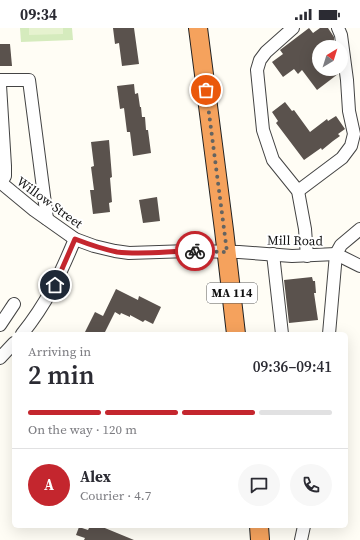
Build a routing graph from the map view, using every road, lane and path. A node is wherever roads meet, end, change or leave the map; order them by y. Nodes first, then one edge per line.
1 (198, 28) edge
2 (293, 28) edge
3 (338, 28) edge
4 (0, 80) edge
5 (0, 85) edge
6 (1, 183) edge
7 (298, 191) junction
8 (46, 219) junction
9 (360, 229) edge
10 (75, 239) junction
11 (227, 252) junction
12 (273, 254) junction
13 (336, 254) junction
14 (307, 256) junction
15 (360, 266) edge
16 (14, 304) dead end
17 (0, 325) edge
18 (24, 332) edge
19 (236, 332) edge
20 (282, 332) edge
21 (329, 332) edge
22 (12, 345) edge
23 (0, 358) edge
24 (259, 528) edge
25 (304, 528) edge
26 (260, 540) edge
27 (301, 540) edge

1 - 11 highway, MA 114
2 - 7 street
3 - 7 street
4 - 8 street
5 - 6 street
6 - 8 street, Willow Street
7 - 14 street
8 - 10 street, Willow Street
9 - 13 street
10 - 11 street, Willow Street
10 - 18 street
11 - 12 street, Mill Road
11 - 19 highway, MA 114
12 - 14 street, Mill Road
12 - 20 street
13 - 14 street, Mill Road
13 - 15 street, Mill Road
13 - 21 street
16 - 17 street
22 - 23 street
24 - 26 highway
25 - 27 street

